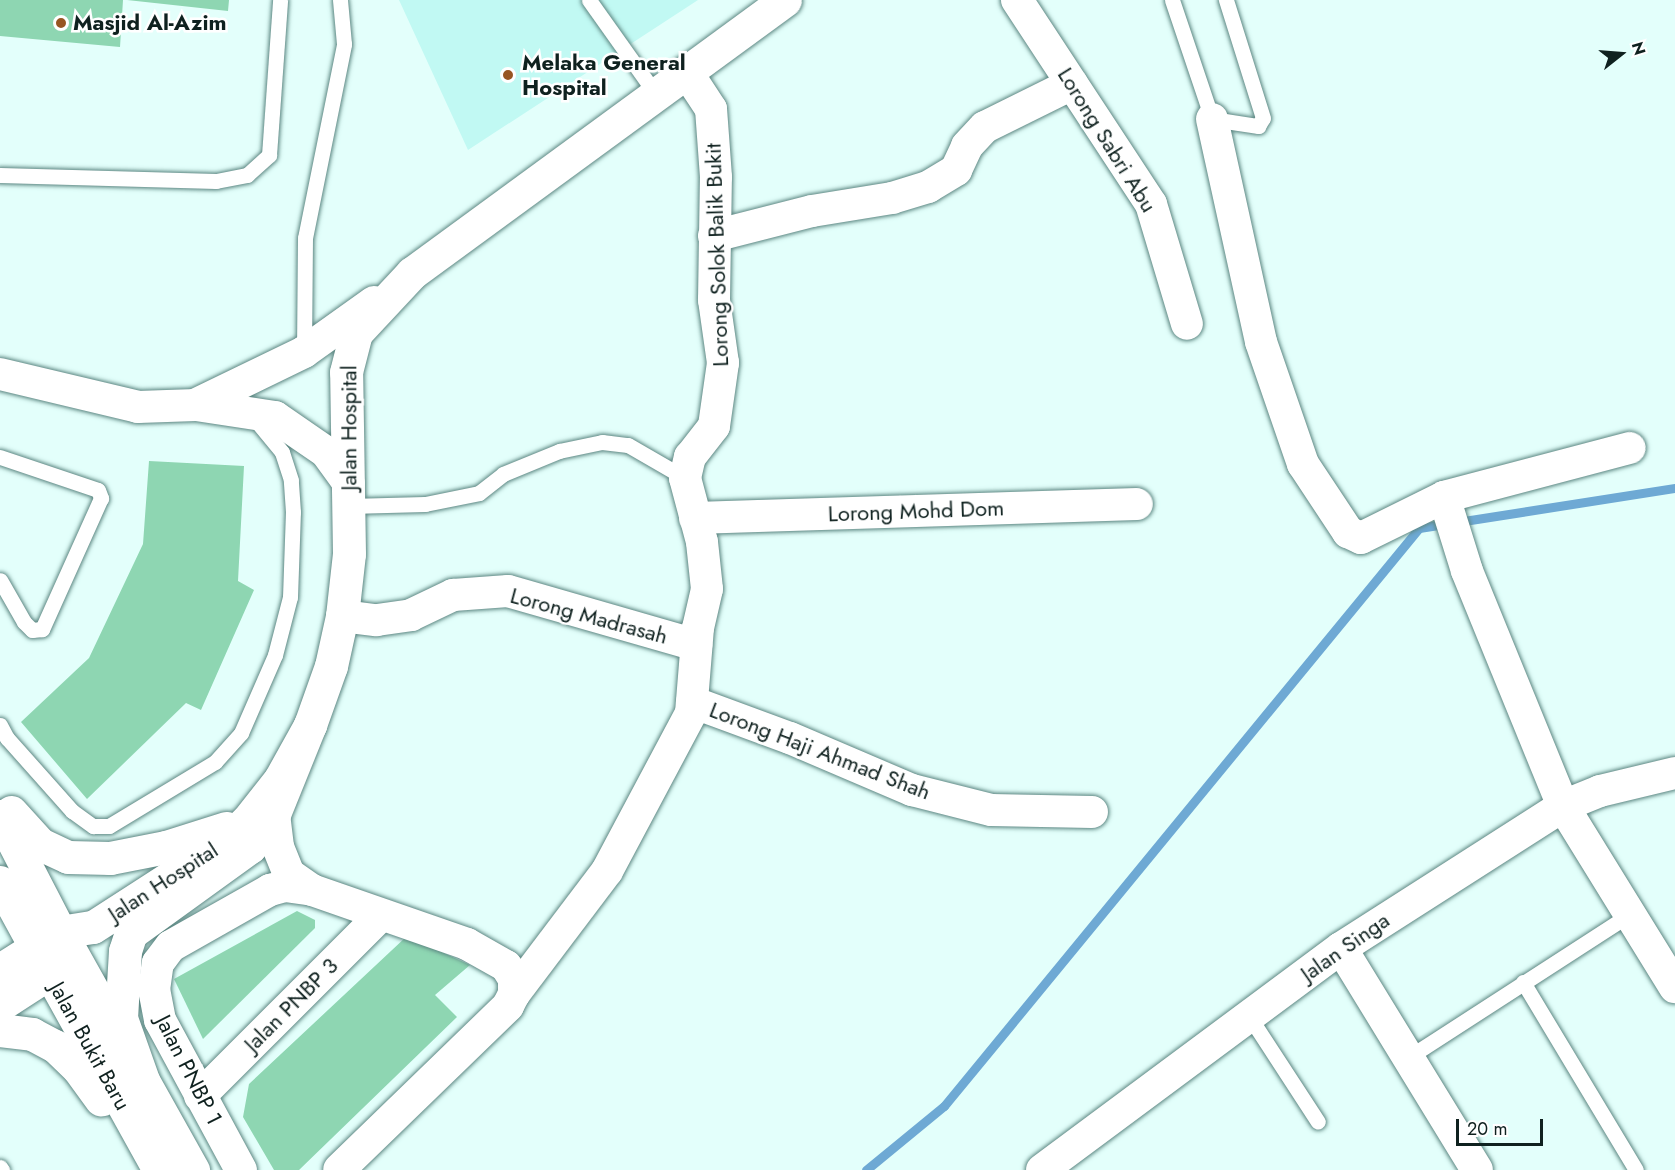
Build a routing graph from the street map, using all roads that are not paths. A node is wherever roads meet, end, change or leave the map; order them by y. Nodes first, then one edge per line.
1 (280, 0) edge
2 (339, 0) edge
3 (589, 0) edge
4 (785, 0) edge
5 (1017, 0) edge
6 (1172, 0) edge
7 (1226, 0) edge
8 (686, 71) junction
9 (1072, 84) junction
10 (655, 93) junction
11 (1212, 119) junction
12 (0, 175) edge
13 (714, 236) junction
14 (412, 273) junction
15 (1187, 324) dead end
16 (304, 352) junction
17 (0, 374) edge
18 (196, 405) junction
19 (247, 410) junction
20 (1630, 448) dead end
21 (0, 457) edge
22 (685, 478) junction
23 (349, 495) junction
24 (1446, 503) junction
25 (1137, 504) dead end
26 (695, 518) junction
27 (0, 580) edge
28 (342, 616) junction
29 (696, 645) junction
30 (692, 702) junction
31 (0, 725) edge
32 (1675, 773) edge
33 (0, 795) edge
34 (1563, 806) junction
35 (1092, 812) dead end
36 (0, 816) edge
37 (261, 817) junction
38 (211, 879) junction
39 (0, 882) edge
40 (312, 890) junction
41 (244, 903) junction
42 (1630, 914) junction
43 (381, 915) junction
44 (1341, 948) junction
45 (55, 952) junction
46 (0, 970) edge
47 (1523, 982) junction
48 (1675, 987) edge
49 (514, 994) junction
50 (0, 1005) edge
51 (1249, 1016) junction
52 (0, 1030) edge
53 (1406, 1059) junction
54 (144, 1083) junction
55 (201, 1096) junction
56 (1318, 1122) dead end
57 (150, 1170) edge
58 (159, 1170) edge
59 (193, 1170) edge
60 (241, 1170) edge
61 (339, 1170) edge
62 (1042, 1170) edge
63 (1477, 1170) edge
64 (1636, 1170) edge

1 - 12 lane
2 - 16 lane
3 - 10 lane
4 - 8 street, Jalan Hospital
5 - 9 street, Lorong Sabri Abu
6 - 11 lane
7 - 11 lane
8 - 10 street, Jalan Hospital
8 - 13 street, Lorong Solok Balik Bukit
9 - 13 street
9 - 15 street, Lorong Sabri Abu
10 - 14 street, Jalan Hospital
11 - 24 street
13 - 22 street, Lorong Solok Balik Bukit
14 - 16 street
14 - 23 street, Jalan Hospital
16 - 18 street
17 - 18 street
18 - 19 street
19 - 23 street
19 - 31 lane
20 - 24 street
21 - 27 lane
22 - 23 lane
22 - 26 street
23 - 28 street, Jalan Hospital
24 - 34 street
25 - 26 street, Lorong Mohd Dom
26 - 29 street
28 - 29 street, Lorong Madrasah
28 - 37 street, Jalan Hospital
29 - 30 street
30 - 35 street, Lorong Haji Ahmad Shah
30 - 49 street
32 - 34 street, Jalan Singa
33 - 37 street
34 - 42 street
34 - 44 street, Jalan Singa
36 - 45 street
37 - 38 street
37 - 40 street
37 - 45 street, Jalan Hospital
38 - 41 street
38 - 54 street
39 - 45 street
40 - 41 street, Jalan PNBP 1
40 - 43 street
41 - 55 street, Jalan PNBP 1
42 - 47 lane
42 - 48 street
43 - 49 street
43 - 55 street, Jalan PNBP 3
44 - 51 street, Jalan Singa
44 - 53 street
45 - 46 street
45 - 50 street, Jalan Bukit Baru
45 - 54 street, Jalan Bukit Baru
45 - 58 street, Jalan Bukit Baru
47 - 53 lane
47 - 64 lane
49 - 61 street
51 - 56 lane
51 - 62 street, Jalan Singa
52 - 57 street
53 - 63 street
54 - 59 street, Jalan Bukit Baru
55 - 60 street, Jalan PNBP 1

